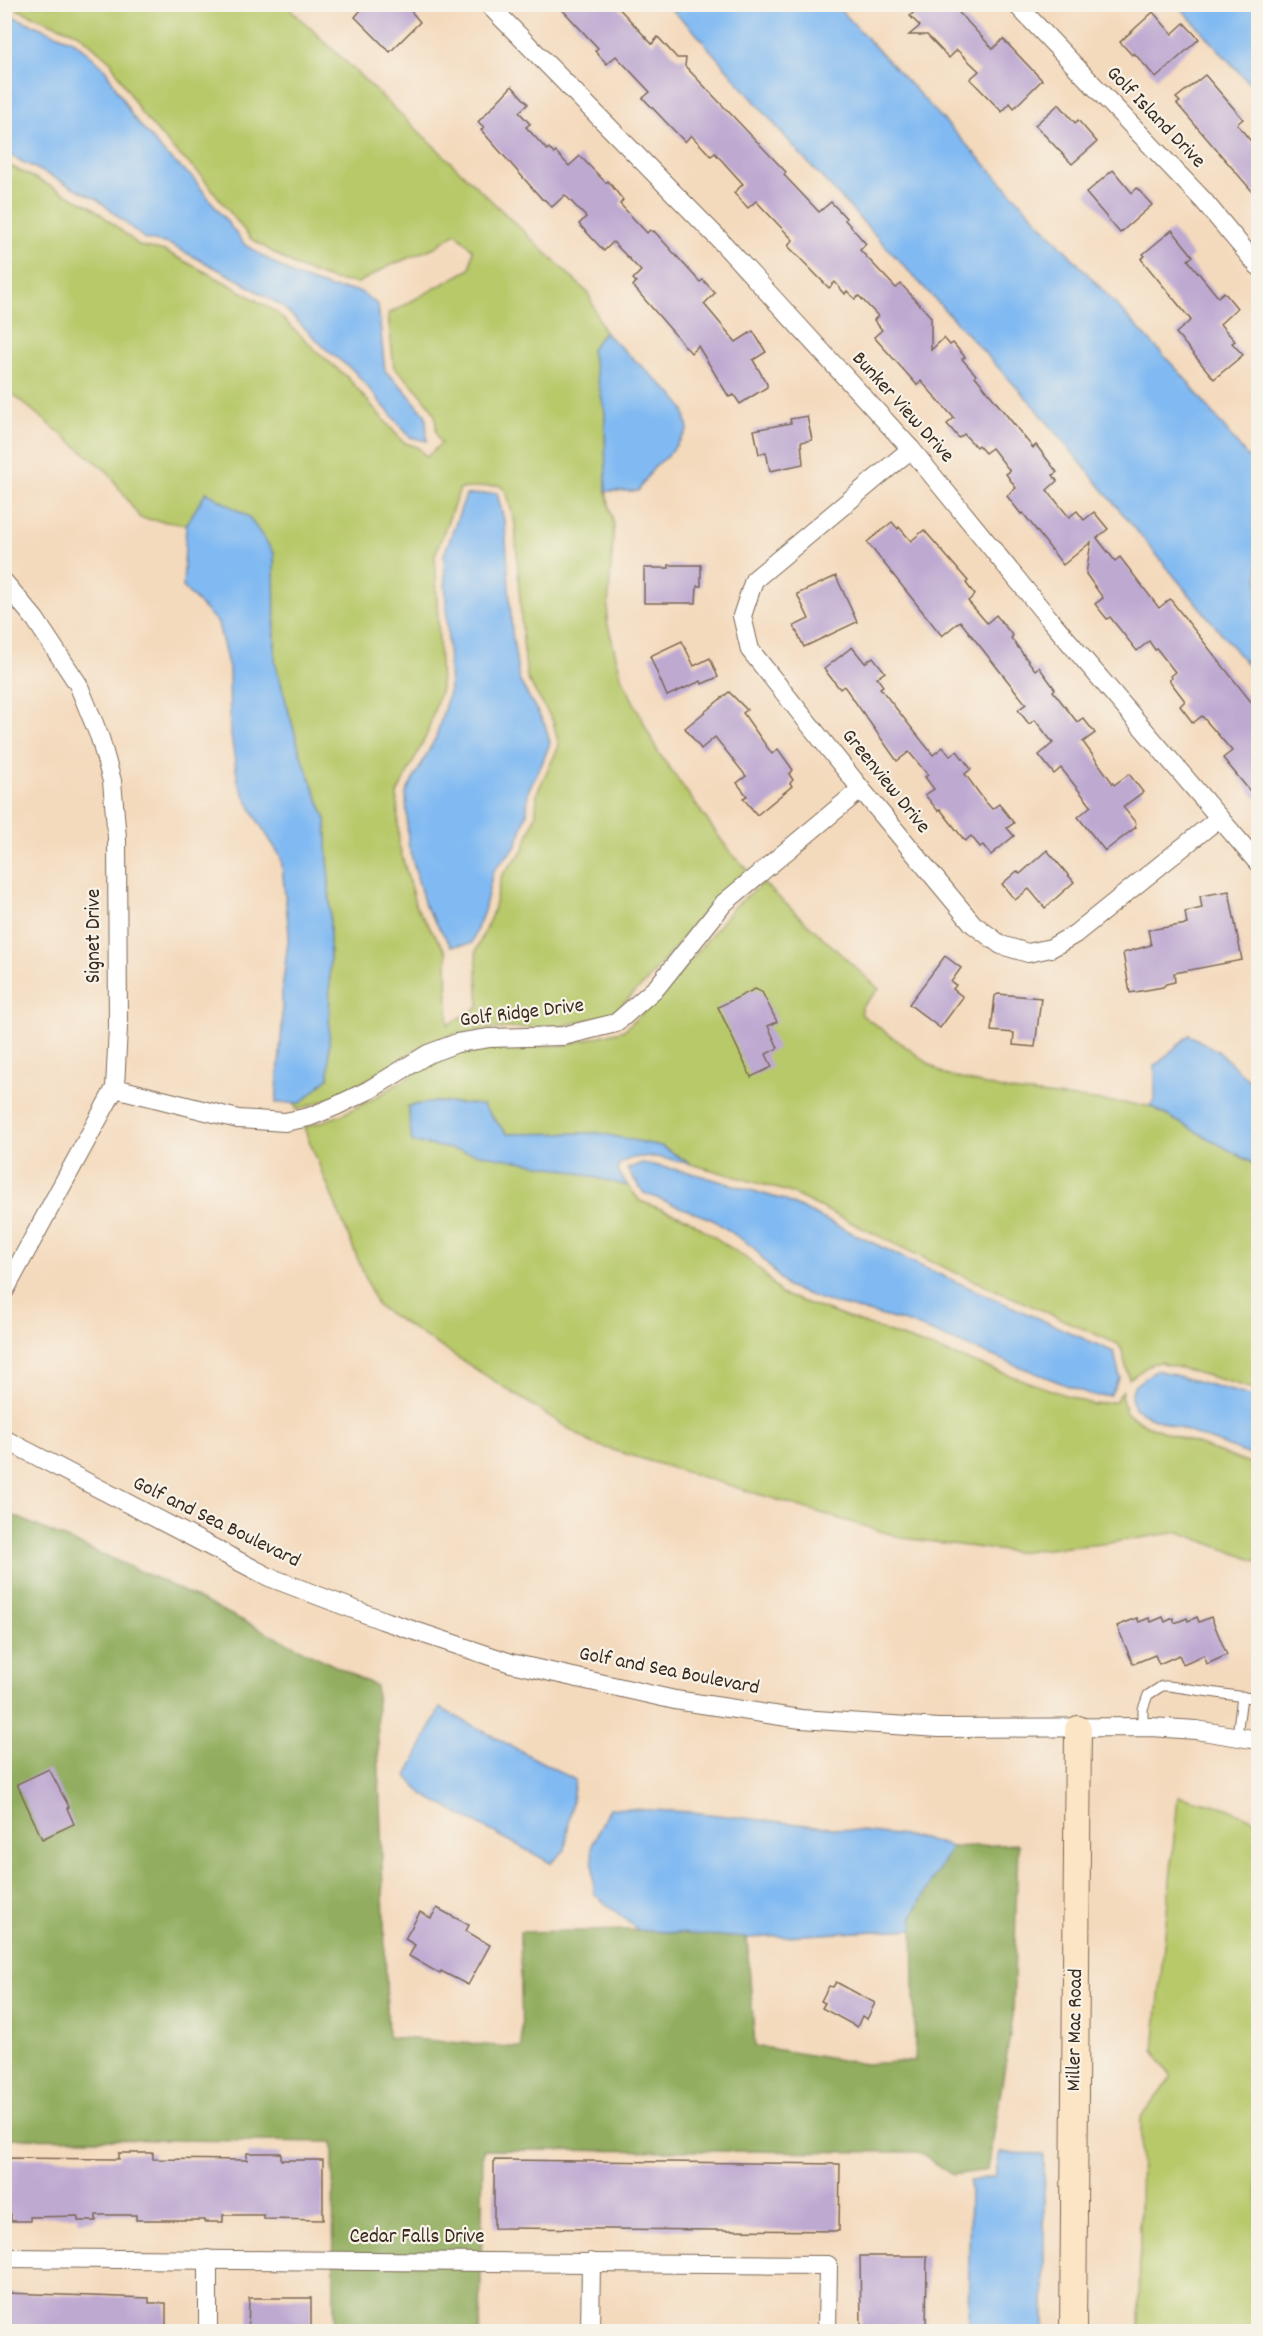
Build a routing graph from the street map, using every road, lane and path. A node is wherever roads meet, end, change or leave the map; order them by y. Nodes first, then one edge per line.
1 (488, 4) edge
2 (1016, 4) edge
3 (1258, 266) edge
4 (910, 449) junction
5 (4, 582) edge
6 (861, 789) junction
7 (1219, 818) junction
8 (1258, 863) edge
9 (115, 1088) junction
10 (4, 1292) edge
11 (4, 1439) edge
12 (1242, 1696) junction
13 (1258, 1698) edge
14 (1143, 1727) junction
15 (1078, 1729) junction
16 (1237, 1736) junction
17 (1258, 1740) edge
18 (4, 2258) edge
19 (208, 2259) junction
20 (591, 2262) junction
21 (208, 2331) edge
22 (590, 2331) edge
23 (827, 2331) edge
24 (1073, 2331) edge

1 - 4 street, Bunker View Drive
2 - 3 street, Golf Island Drive
4 - 6 street, Greenview Drive
4 - 7 street, Bunker View Drive
5 - 9 street, Signet Drive
6 - 7 street, Greenview Drive
6 - 9 street, Golf Ridge Drive
7 - 8 street, Bunker View Drive
9 - 10 street, Signet Drive
11 - 15 street, Golf and Sea Boulevard
12 - 13 lane
12 - 14 lane
12 - 16 lane
14 - 15 street, Golf and Sea Boulevard
14 - 16 street, Golf and Sea Boulevard
15 - 24 street, Miller Mac Road
16 - 17 street, Golf and Sea Boulevard
18 - 19 street, Cedar Falls Drive
19 - 20 street, Cedar Falls Drive
19 - 21 street
20 - 22 street
20 - 23 street, Cedar Falls Drive

